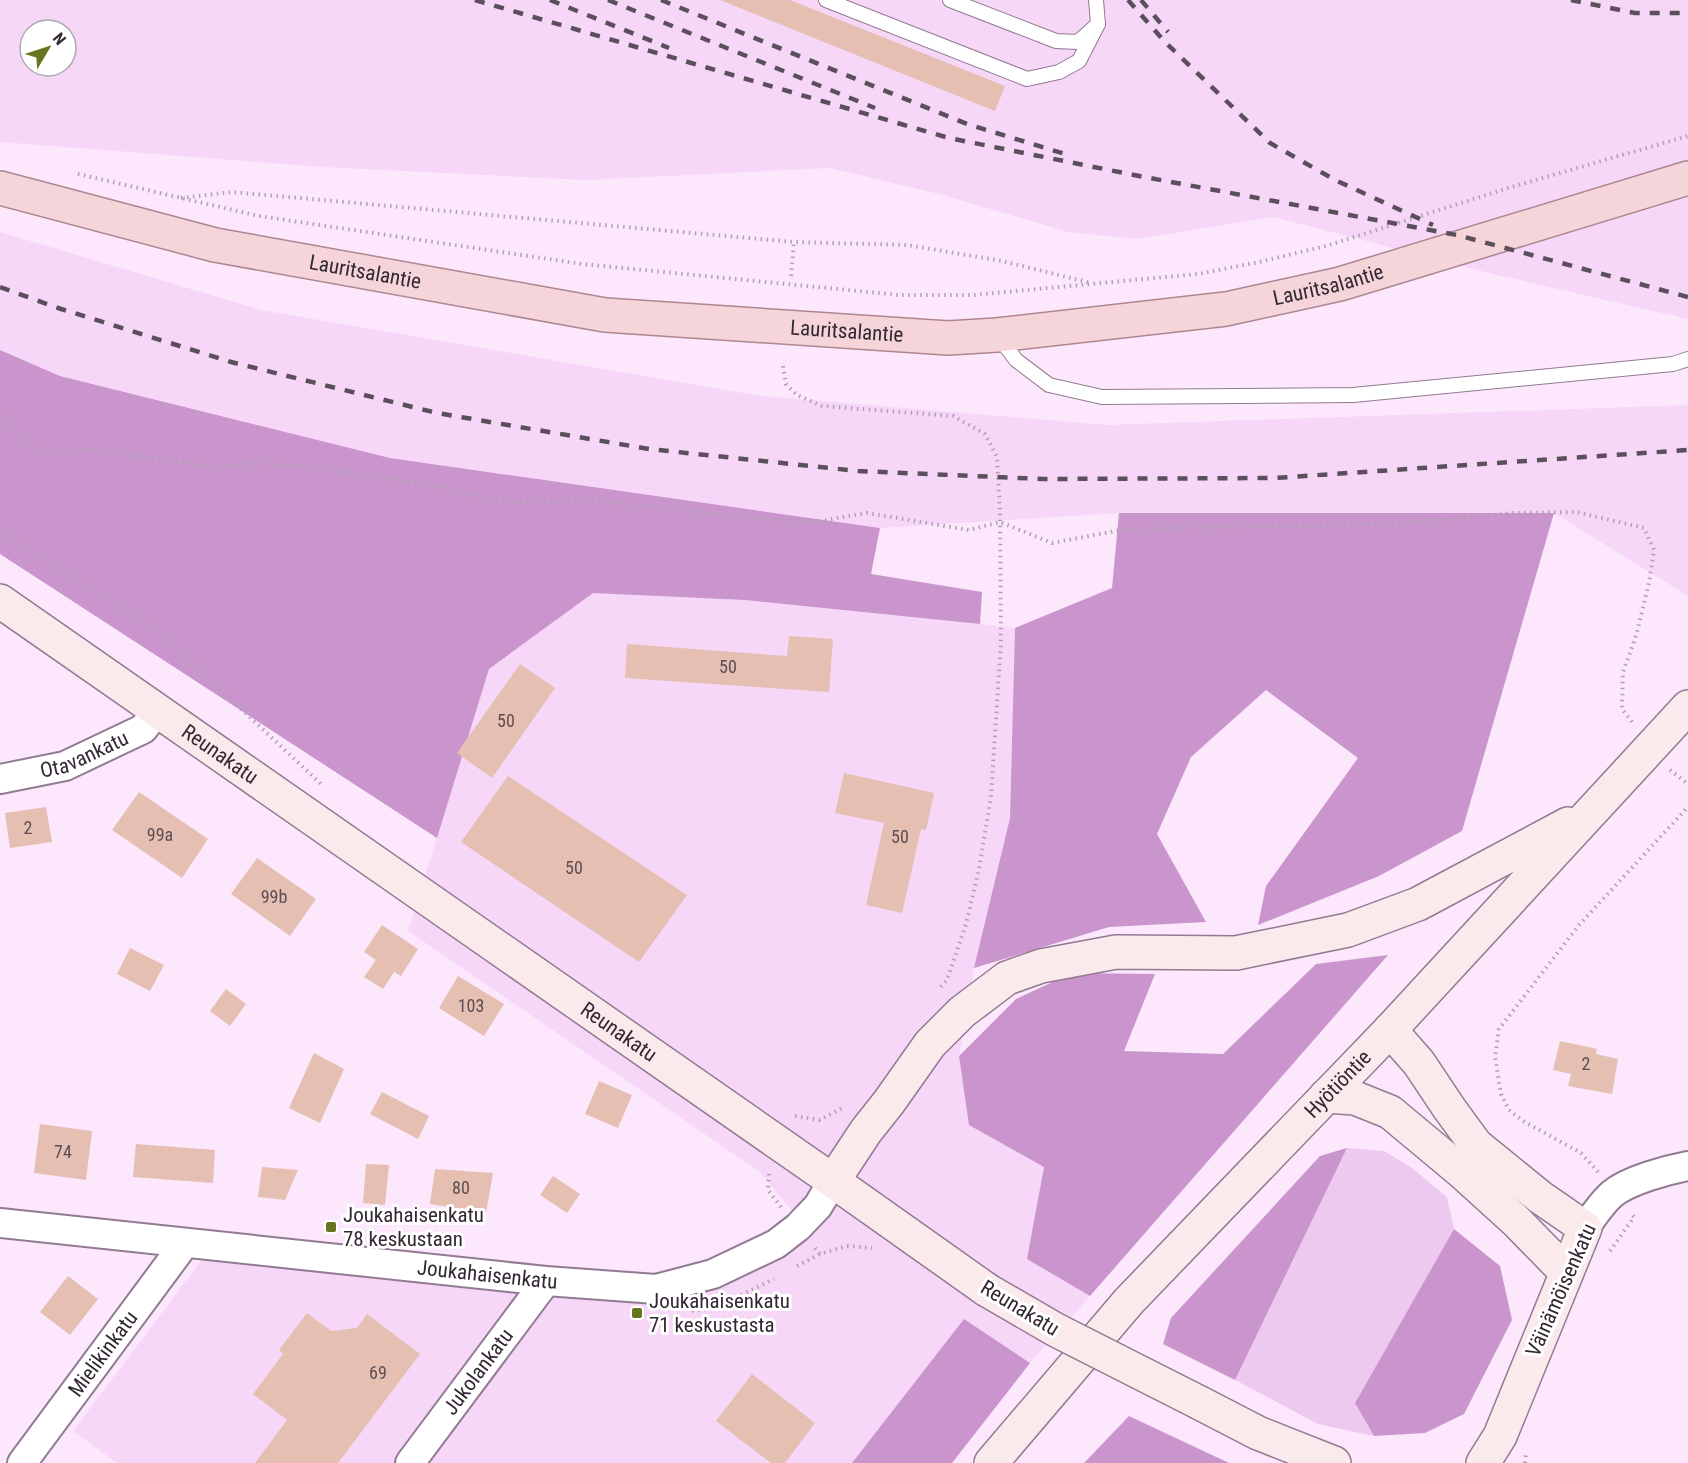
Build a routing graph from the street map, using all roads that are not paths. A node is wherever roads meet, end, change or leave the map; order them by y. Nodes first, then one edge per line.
1 (826, 0) edge
2 (950, 0) edge
3 (1096, 0) edge
4 (1098, 24) junction
5 (1688, 178) edge
6 (0, 188) edge
7 (997, 335) junction
8 (1688, 359) edge
9 (0, 601) edge
10 (1688, 707) edge
11 (158, 710) junction
12 (0, 779) edge
13 (1596, 808) junction
14 (1390, 1030) junction
15 (1326, 1096) junction
16 (1688, 1166) edge
17 (833, 1181) junction
18 (0, 1223) edge
19 (1585, 1228) junction
20 (185, 1244) junction
21 (1566, 1272) junction
22 (546, 1281) junction
23 (22, 1463) edge
24 (410, 1463) edge
25 (991, 1463) edge
26 (1334, 1463) edge
27 (1483, 1463) edge

1 - 4 lane
2 - 4 lane
3 - 4 lane
5 - 7 main road, Lauritsalantie
6 - 7 main road, Lauritsalantie
7 - 8 lane
9 - 11 main road, Reunakatu
10 - 13 main road, Hyötiöntie
11 - 12 street, Otavankatu
11 - 17 main road, Reunakatu
13 - 14 main road, Hyötiöntie
13 - 17 main road
14 - 15 main road, Hyötiöntie
14 - 19 main road
15 - 21 main road
15 - 25 main road, Hyötiöntie
16 - 19 street, Väinämöisenkatu
17 - 22 street, Joukahaisenkatu
17 - 26 main road, Reunakatu, bridge
18 - 20 street, Joukahaisenkatu
19 - 21 main road, Väinämöisenkatu
20 - 22 street, Joukahaisenkatu
20 - 23 street, Mielikinkatu
21 - 27 main road, Väinämöisenkatu
22 - 24 street, Jukolankatu

